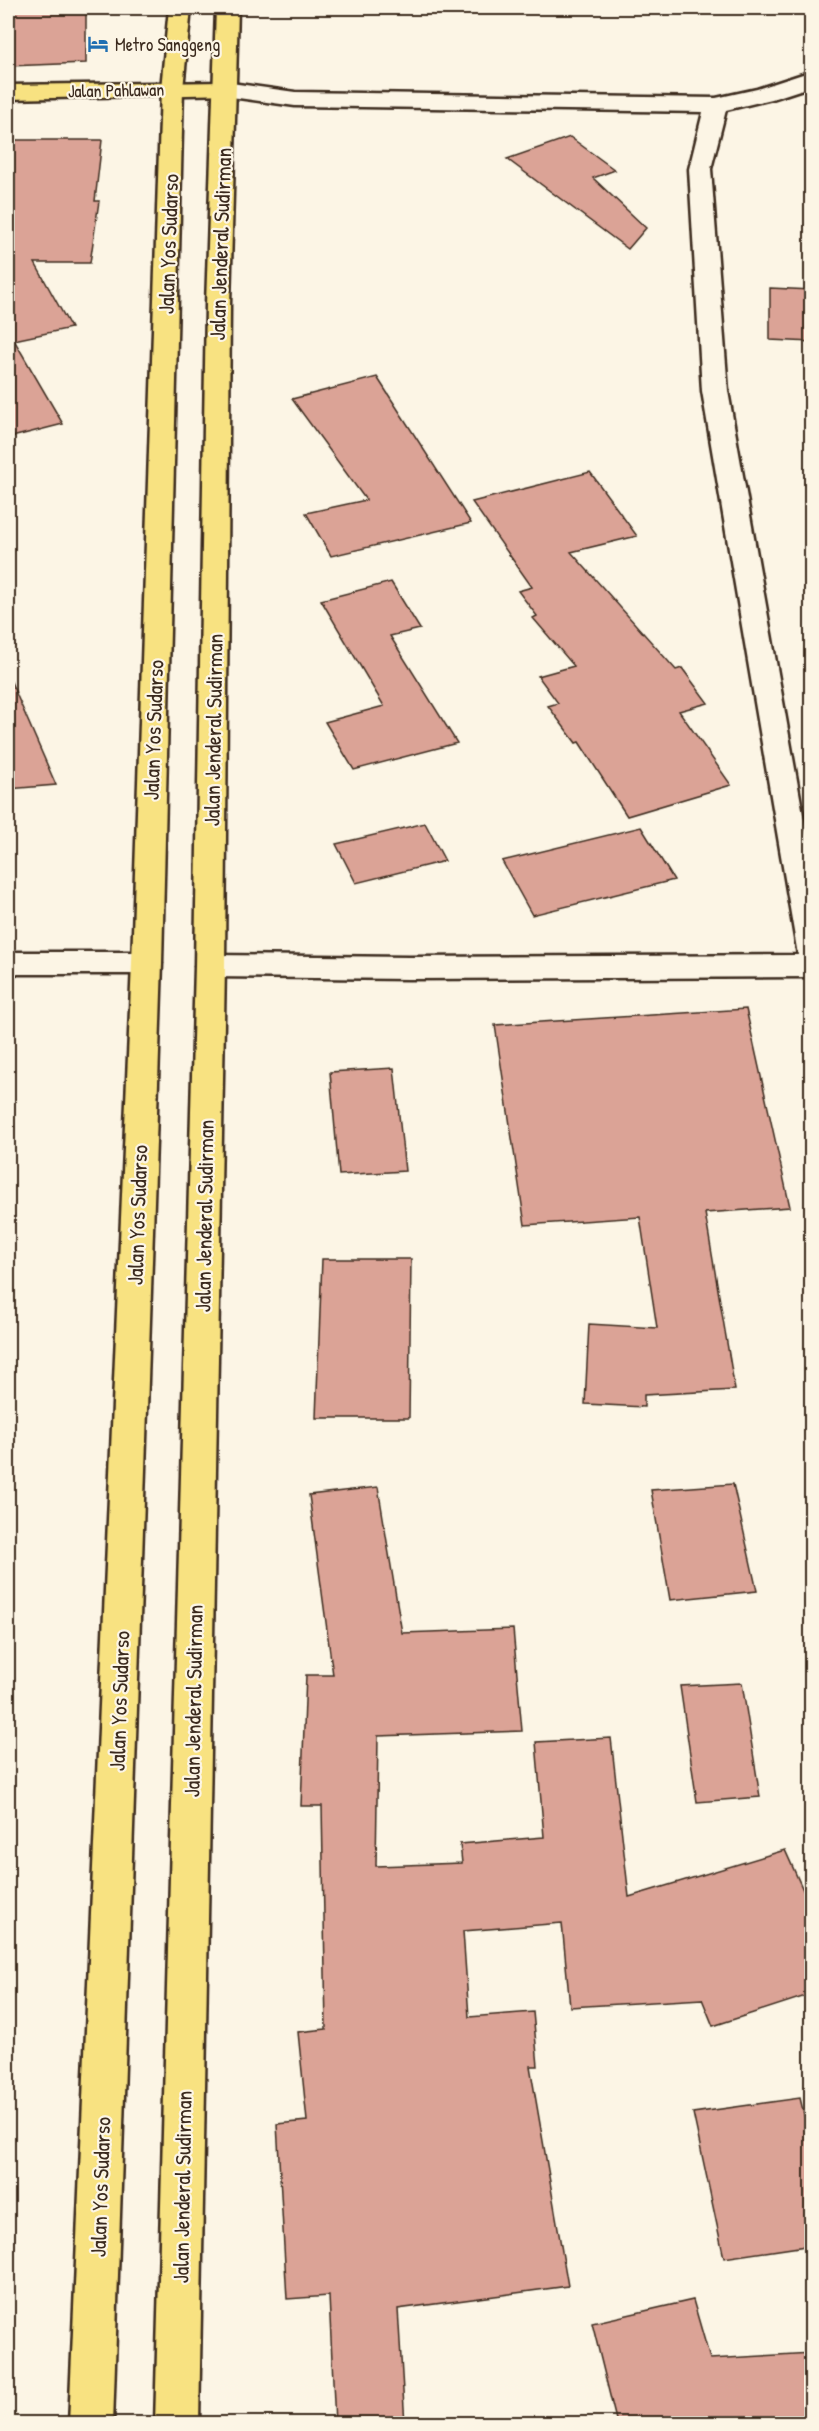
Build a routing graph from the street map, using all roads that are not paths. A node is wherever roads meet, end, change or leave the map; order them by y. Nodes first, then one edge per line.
1 (180, 8) edge
2 (226, 8) edge
3 (812, 78) edge
4 (8, 92) edge
5 (172, 99) junction
6 (224, 99) junction
7 (716, 105) junction
8 (8, 112) edge
9 (812, 954) edge
10 (8, 963) edge
11 (147, 963) junction
12 (210, 966) junction
13 (812, 966) edge
14 (91, 2424) edge
15 (177, 2424) edge

1 - 5 main road, Jalan Yos Sudarso
2 - 6 main road, Jalan Jenderal Sudirman
3 - 7 street
4 - 5 main road, Jalan Pahlawan
5 - 6 main road, Jalan Pahlawan
5 - 8 main road, Jalan Pahlawan
5 - 11 main road, Jalan Yos Sudarso
6 - 7 street
6 - 12 main road, Jalan Jenderal Sudirman
7 - 9 street
10 - 11 street
11 - 14 main road, Jalan Yos Sudarso
12 - 13 street
12 - 15 main road, Jalan Jenderal Sudirman

